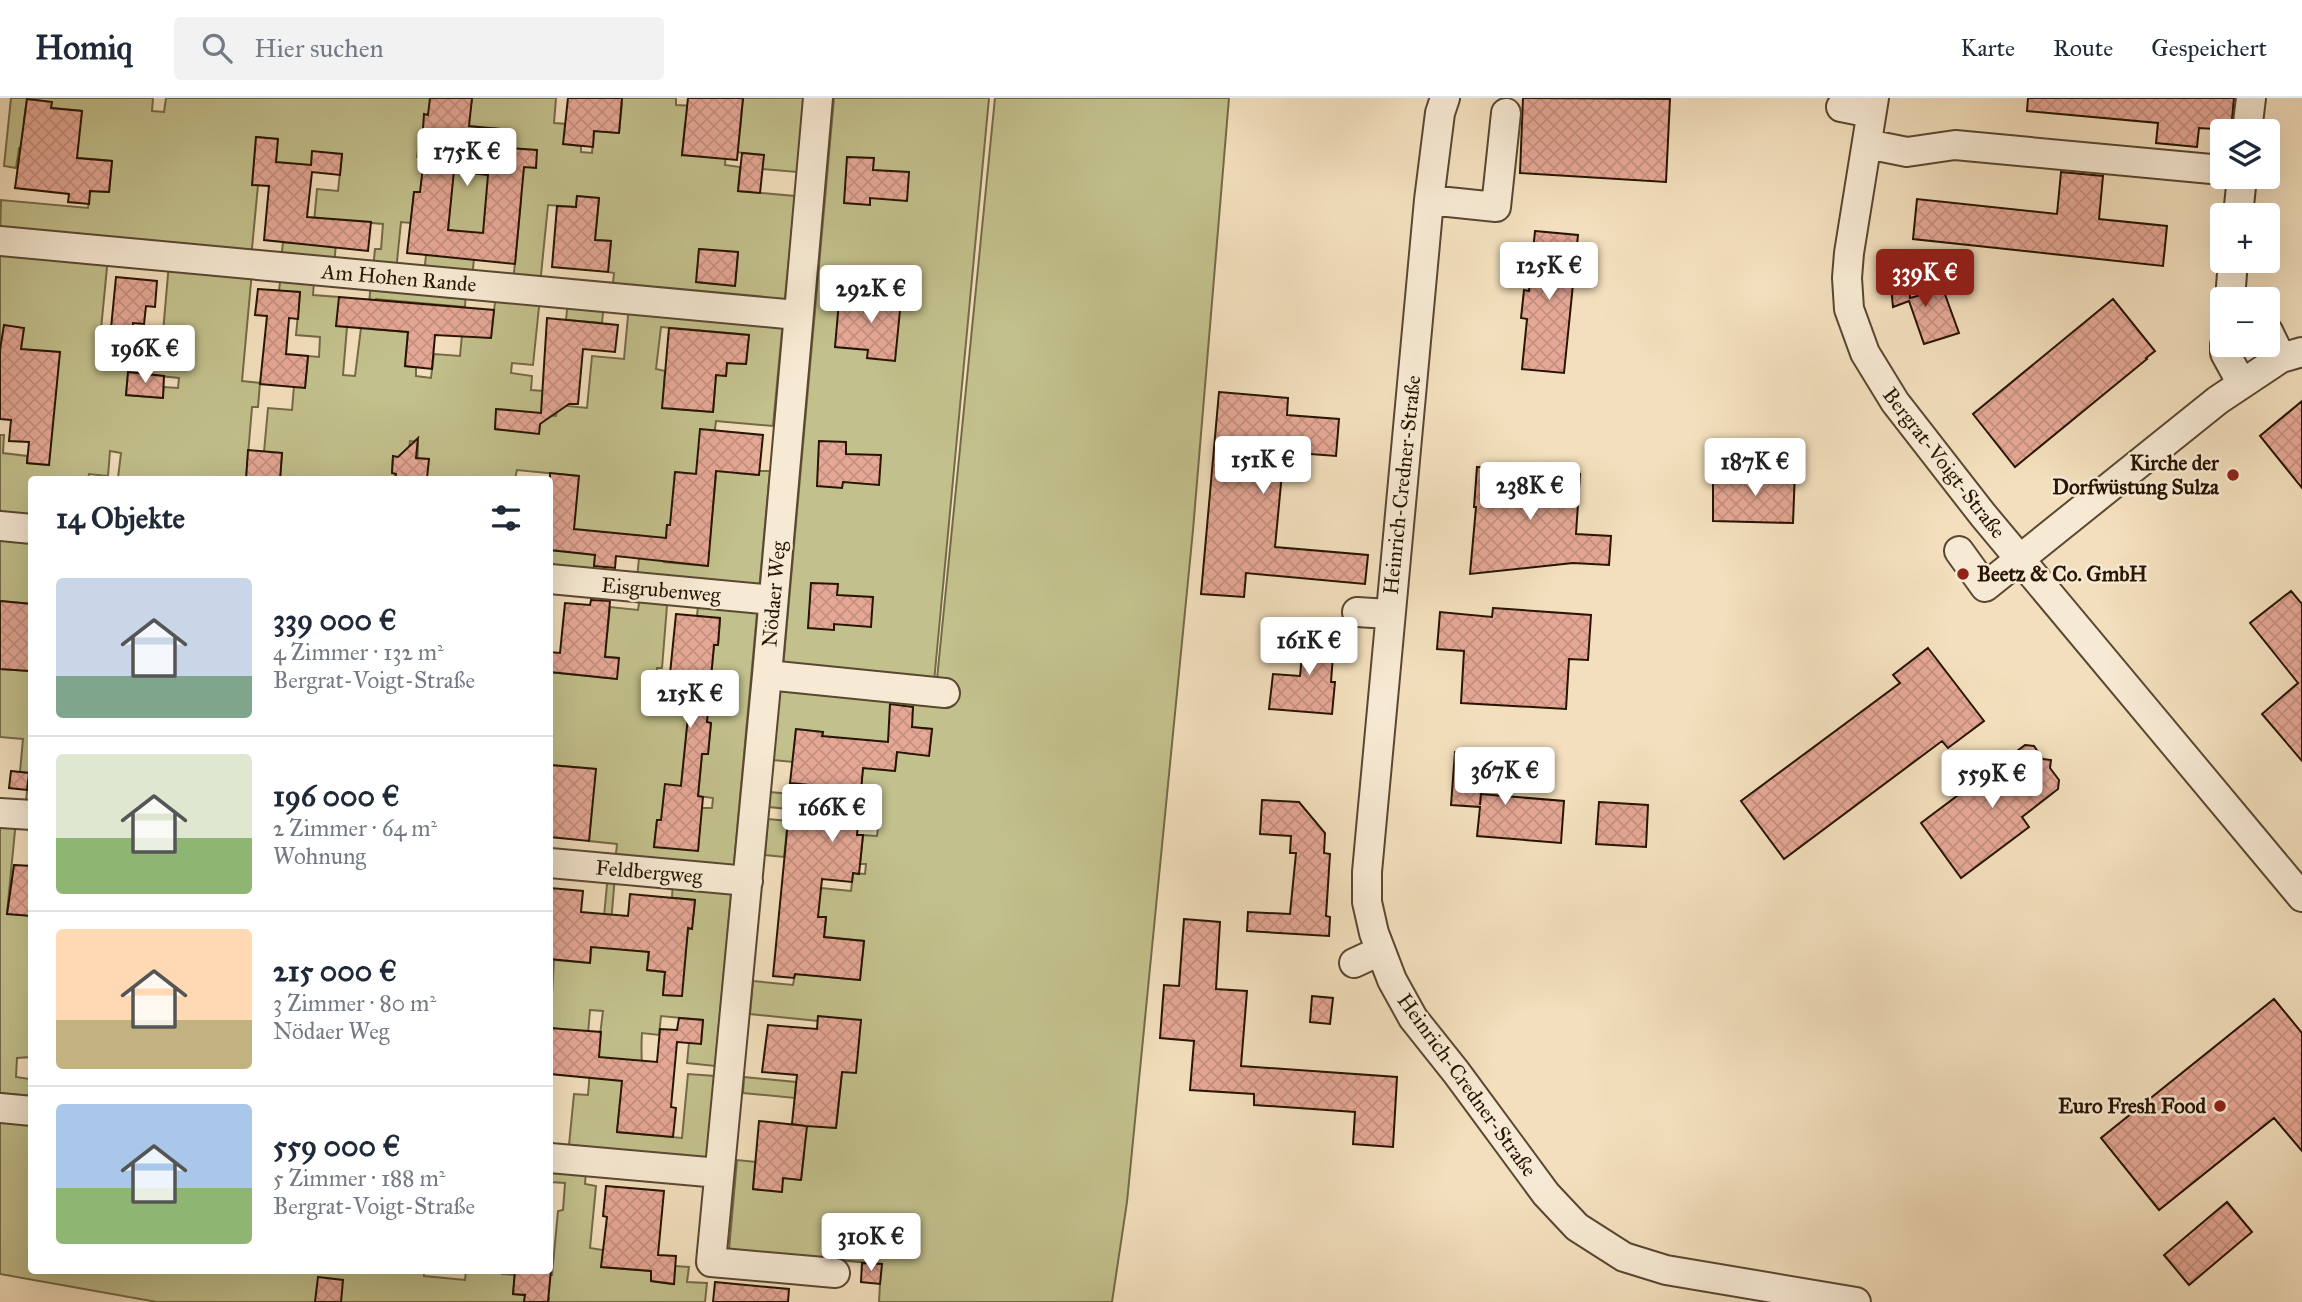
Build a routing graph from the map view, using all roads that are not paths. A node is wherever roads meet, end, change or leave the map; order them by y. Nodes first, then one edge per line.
1 (818, 98) edge
2 (1445, 98) edge
3 (2251, 98) edge
4 (1873, 106) edge
5 (1841, 107) dead end
6 (1506, 113) dead end
7 (2248, 119) edge
8 (1867, 144) junction
9 (2210, 169) edge
10 (1429, 200) junction
11 (0, 241) edge
12 (797, 315) junction
13 (2292, 355) edge
14 (2227, 357) edge
15 (2242, 384) junction
16 (0, 526) edge
17 (28, 529) edge
18 (1959, 551) dead end
19 (2020, 559) junction
20 (553, 579) edge
21 (773, 600) junction
22 (1357, 612) dead end
23 (1389, 614) junction
24 (767, 675) junction
25 (945, 693) dead end
26 (0, 813) edge
27 (28, 815) edge
28 (553, 863) edge
29 (748, 881) junction
30 (2302, 897) edge
31 (1380, 951) junction
32 (1354, 962) dead end
33 (0, 1108) edge
34 (28, 1111) edge
35 (553, 1158) edge
36 (719, 1173) junction
37 (835, 1273) dead end
38 (1856, 1302) edge

1 - 12 street, Nödaer Weg
2 - 10 street, Heinrich-Credner-Straße
3 - 7 street
4 - 5 street
4 - 8 street, Bergrat-Voigt-Straße
6 - 10 street
8 - 9 street
8 - 19 street, Bergrat-Voigt-Straße
10 - 23 street, Heinrich-Credner-Straße
11 - 12 street, Am Hohen Rande
12 - 21 street, Nödaer Weg
13 - 15 street
14 - 15 street
15 - 19 street
16 - 17 street
18 - 19 street
19 - 30 street, Bergrat-Voigt-Straße
20 - 21 street, Eisgrubenweg
21 - 24 street, Nödaer Weg
22 - 23 street
23 - 31 street, Heinrich-Credner-Straße
24 - 25 street
24 - 29 street, Nödaer Weg
26 - 27 street
28 - 29 street, Feldbergweg
29 - 36 street, Nödaer Weg
31 - 32 street
31 - 38 street, Heinrich-Credner-Straße
33 - 34 street
35 - 36 street
36 - 37 street, Nödaer Weg

